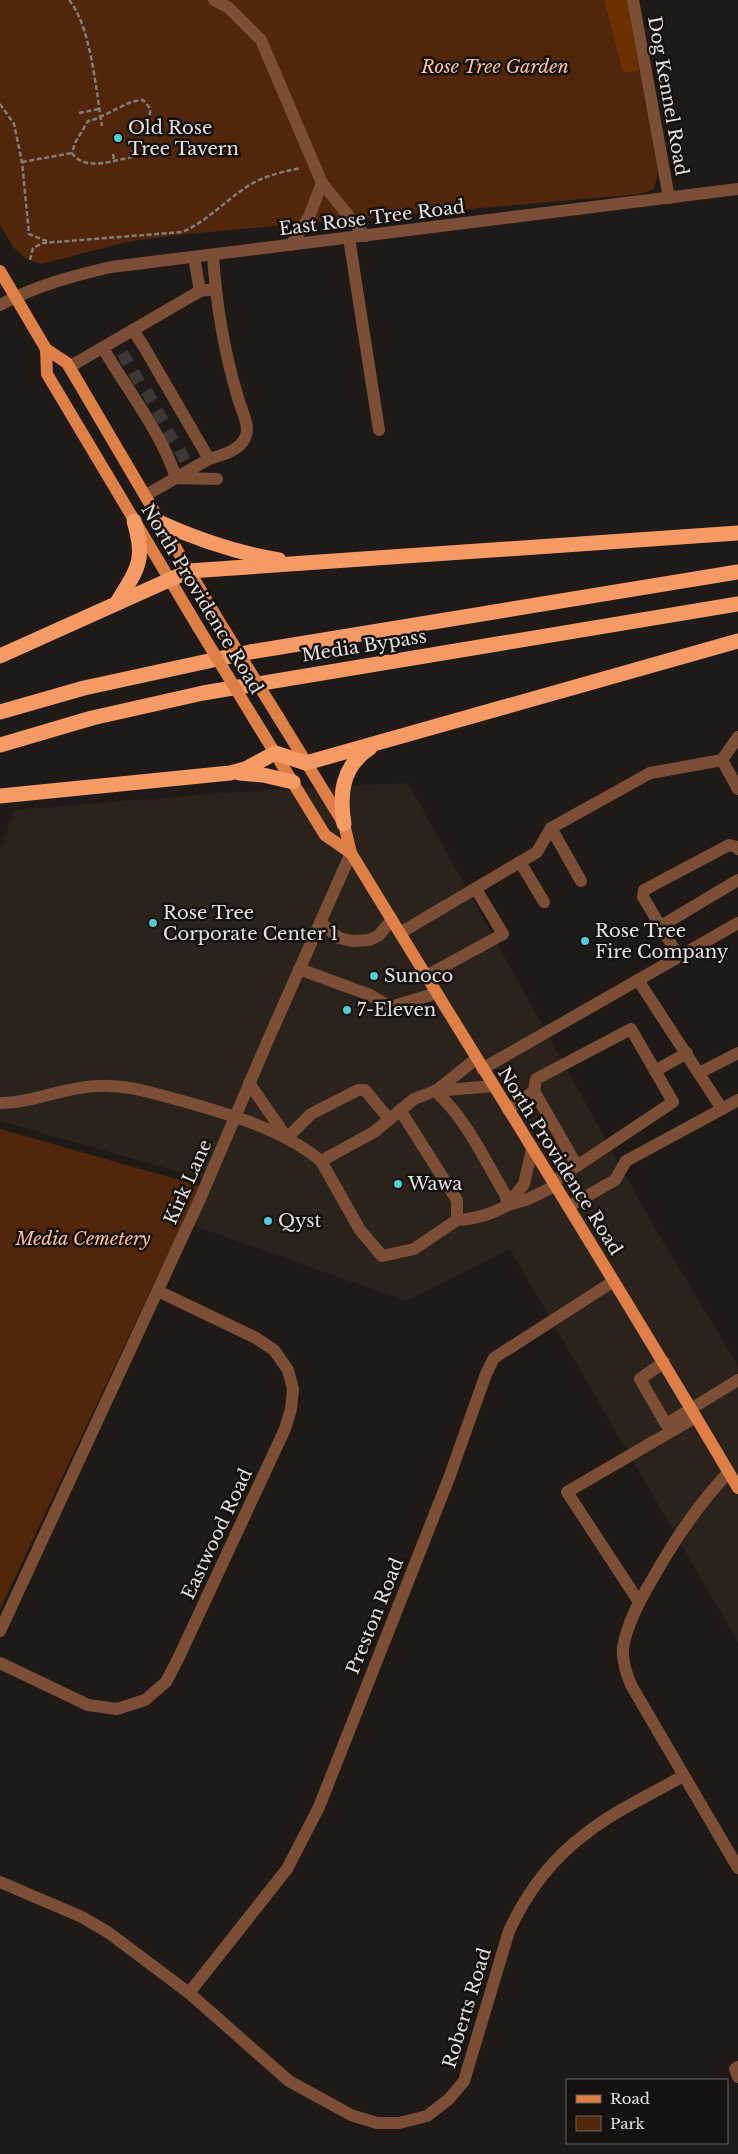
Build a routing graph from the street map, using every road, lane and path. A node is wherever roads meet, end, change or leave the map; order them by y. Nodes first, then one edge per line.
1 (69, 0) edge
2 (214, 0) edge
3 (633, 0) edge
4 (0, 104) edge
5 (99, 109) junction
6 (79, 113) dead end
7 (101, 118) junction
8 (136, 125) dead end
9 (102, 126) dead end
10 (132, 150) dead end
11 (72, 153) junction
12 (113, 154) dead end
13 (114, 160) junction
14 (22, 162) junction
15 (315, 165) junction
16 (322, 183) junction
17 (738, 189) edge
18 (669, 198) junction
19 (366, 236) junction
20 (349, 238) junction
21 (50, 242) junction
22 (291, 246) junction
23 (213, 255) junction
24 (194, 257) junction
25 (30, 260) dead end
26 (0, 272) edge
27 (215, 289) junction
28 (200, 291) junction
29 (15, 297) junction
30 (0, 305) edge
31 (133, 330) junction
32 (103, 348) junction
33 (46, 349) junction
34 (69, 367) junction
35 (379, 430) dead end
36 (209, 459) junction
37 (176, 478) junction
38 (217, 479) dead end
39 (146, 495) junction
40 (134, 521) junction
41 (161, 523) junction
42 (738, 534) edge
43 (316, 564) junction
44 (189, 571) junction
45 (738, 572) edge
46 (169, 580) junction
47 (118, 601) junction
48 (738, 604) edge
49 (738, 641) edge
50 (0, 656) edge
51 (0, 712) edge
52 (738, 736) edge
53 (291, 739) junction
54 (379, 743) junction
55 (0, 745) edge
56 (275, 753) junction
57 (722, 760) junction
58 (306, 763) junction
59 (230, 773) junction
60 (293, 782) junction
61 (738, 789) edge
62 (0, 796) edge
63 (344, 824) junction
64 (552, 828) junction
65 (738, 849) edge
66 (351, 853) junction
67 (520, 862) junction
68 (738, 880) edge
69 (581, 881) dead end
70 (476, 889) junction
71 (544, 902) dead end
72 (392, 920) junction
73 (320, 922) junction
74 (738, 923) edge
75 (660, 926) junction
76 (400, 933) junction
77 (679, 957) junction
78 (299, 969) junction
79 (426, 976) junction
80 (638, 980) junction
81 (437, 994) junction
82 (687, 1053) junction
83 (738, 1053) edge
84 (479, 1064) junction
85 (655, 1071) junction
86 (700, 1073) junction
87 (249, 1083) junction
88 (493, 1086) junction
89 (435, 1091) junction
90 (534, 1091) junction
91 (738, 1100) edge
92 (0, 1103) edge
93 (722, 1109) junction
94 (400, 1110) junction
95 (508, 1110) junction
96 (235, 1116) junction
97 (389, 1120) junction
98 (287, 1138) junction
99 (532, 1149) junction
100 (321, 1161) junction
101 (576, 1166) junction
102 (554, 1184) junction
103 (508, 1205) junction
104 (568, 1208) junction
105 (457, 1220) junction
106 (614, 1281) junction
107 (158, 1291) junction
108 (664, 1362) junction
109 (738, 1380) edge
110 (694, 1412) junction
111 (728, 1472) junction
112 (738, 1488) edge
113 (640, 1602) junction
114 (0, 1631) edge
115 (0, 1664) edge
116 (683, 1776) junction
117 (738, 1868) edge
118 (0, 1882) edge
119 (189, 1993) junction
120 (738, 2067) edge
121 (738, 2077) edge

1 - 5 path
2 - 15 street
3 - 18 street, Dog Kennel Road
4 - 14 path
5 - 6 path
5 - 7 path
7 - 8 path
7 - 9 path
7 - 11 path
10 - 13 path
11 - 13 path
11 - 14 path
12 - 13 path
14 - 21 path
15 - 16 street
15 - 21 path
16 - 19 street
16 - 22 street
17 - 18 street, East Rose Tree Road
18 - 19 street, East Rose Tree Road
19 - 20 street, East Rose Tree Road
20 - 22 street, East Rose Tree Road
20 - 35 street
21 - 25 path
22 - 23 street, East Rose Tree Road
23 - 24 street, East Rose Tree Road
23 - 27 street
24 - 28 street
24 - 29 street, East Rose Tree Road
26 - 29 main road, North Providence Road
27 - 28 street
27 - 36 street
28 - 31 street
29 - 30 street, East Rose Tree Road
29 - 33 main road, North Providence Road
31 - 32 street
31 - 36 street
32 - 34 street
32 - 37 street
33 - 34 main road, North Providence Road
33 - 40 main road, North Providence Road
34 - 39 main road, North Providence Road
36 - 37 street
37 - 38 street
37 - 39 street
39 - 41 main road, North Providence Road
40 - 46 main road, North Providence Road
40 - 47 highway
41 - 43 highway
41 - 44 main road, North Providence Road
42 - 43 highway
43 - 44 highway
44 - 46 highway
44 - 53 main road, North Providence Road, bridge
45 - 51 highway, Media Bypass
46 - 47 highway
46 - 56 main road, North Providence Road, bridge
47 - 50 highway
48 - 55 highway, Media Bypass
49 - 54 highway
52 - 57 street
53 - 56 main road
53 - 58 main road, North Providence Road
54 - 58 highway
54 - 63 highway
56 - 58 highway
56 - 59 highway
56 - 60 main road, North Providence Road
57 - 61 street
57 - 64 street
58 - 63 main road, North Providence Road
59 - 60 highway
59 - 62 highway
60 - 66 main road, North Providence Road
63 - 66 main road, North Providence Road
64 - 67 street
64 - 69 street
65 - 75 street
66 - 72 main road, North Providence Road
66 - 73 street, Kirk Lane
67 - 70 street
67 - 71 street
68 - 75 street
70 - 76 street
70 - 79 street
72 - 73 street
72 - 76 main road, North Providence Road
73 - 78 street, Kirk Lane
74 - 77 street
75 - 77 street
76 - 79 main road, North Providence Road
77 - 80 street
78 - 81 street
78 - 87 street, Kirk Lane
79 - 81 main road, North Providence Road
80 - 82 street
80 - 84 street
81 - 84 main road, North Providence Road
82 - 85 street
82 - 86 street
83 - 86 street
84 - 88 main road, North Providence Road
84 - 89 street
85 - 90 street
85 - 101 street
86 - 93 street
87 - 96 street, Kirk Lane
87 - 98 street
88 - 89 street
88 - 95 main road, North Providence Road
89 - 94 street
89 - 103 street
90 - 95 street
90 - 101 street
91 - 93 street
92 - 96 street
93 - 104 street
94 - 97 street
94 - 105 street
95 - 99 main road, North Providence Road
96 - 98 street
96 - 107 street, Kirk Lane
97 - 98 street
97 - 100 street
98 - 100 street
99 - 102 main road, North Providence Road
99 - 103 street
100 - 105 street
101 - 102 street
102 - 103 street
102 - 104 main road, North Providence Road
103 - 105 street
104 - 106 main road, North Providence Road
106 - 108 main road, North Providence Road
106 - 119 street, Preston Road
107 - 114 street, Kirk Lane
107 - 115 street, Eastwood Road
108 - 110 main road, North Providence Road
108 - 110 street
109 - 110 street
110 - 111 main road, North Providence Road
110 - 113 street
111 - 112 main road, North Providence Road
111 - 113 street
113 - 116 street
116 - 117 street
116 - 119 street, Roberts Road
118 - 119 street, Roberts Road
120 - 121 street

